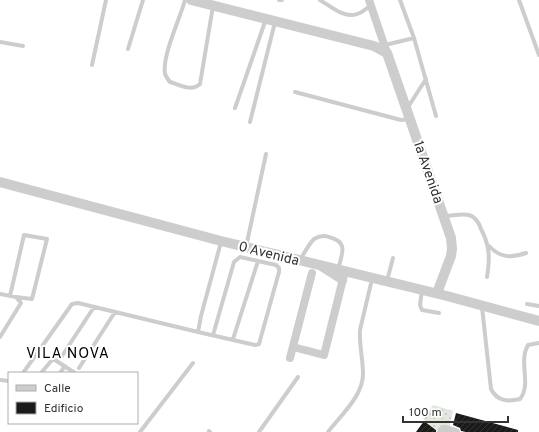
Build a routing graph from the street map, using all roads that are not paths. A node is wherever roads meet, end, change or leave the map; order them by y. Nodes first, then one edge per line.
1 (106, 0) edge
2 (143, 0) edge
3 (185, 0) edge
4 (191, 0) edge
5 (320, 0) edge
6 (331, 0) edge
7 (400, 0) edge
8 (518, 0) edge
9 (370, 3) edge
10 (213, 6) junction
11 (329, 6) junction
12 (271, 20) junction
13 (414, 38) junction
14 (0, 42) edge
15 (22, 46) dead end
16 (128, 49) dead end
17 (386, 49) junction
18 (539, 55) edge
19 (92, 65) dead end
20 (426, 79) junction
21 (295, 92) dead end
22 (235, 108) dead end
23 (408, 114) junction
24 (436, 116) dead end
25 (250, 122) dead end
26 (266, 154) dead end
27 (0, 182) edge
28 (444, 216) junction
29 (221, 241) junction
30 (489, 246) junction
31 (246, 248) junction
32 (526, 253) dead end
33 (393, 258) dead end
34 (258, 261) junction
35 (300, 261) junction
36 (312, 273) dead end
37 (342, 274) junction
38 (487, 277) dead end
39 (372, 278) junction
40 (387, 281) junction
41 (422, 290) junction
42 (437, 293) junction
43 (0, 294) edge
44 (10, 296) junction
45 (16, 297) junction
46 (527, 304) dead end
47 (482, 305) junction
48 (539, 306) edge
49 (94, 307) junction
50 (115, 312) junction
51 (439, 313) dead end
52 (539, 321) edge
53 (198, 332) junction
54 (213, 335) junction
55 (0, 337) edge
56 (234, 339) junction
57 (539, 343) edge
58 (293, 347) junction
59 (62, 356) dead end
60 (290, 358) dead end
61 (193, 363) dead end
62 (64, 366) junction
63 (79, 368) dead end
64 (24, 372) edge
65 (42, 372) edge
66 (61, 372) edge
67 (73, 372) edge
68 (298, 377) dead end
69 (441, 431) edge
70 (140, 432) edge
71 (259, 432) edge
72 (328, 432) edge
73 (456, 432) edge

1 - 19 lane
2 - 16 lane
3 - 10 lane
4 - 10 street
5 - 11 lane
6 - 11 lane
7 - 13 lane
8 - 18 lane
9 - 11 lane
9 - 17 street, 1a Avenida
10 - 12 street
12 - 17 street
12 - 22 lane
12 - 25 lane
13 - 17 lane
13 - 20 lane
14 - 15 lane
17 - 23 street, 1a Avenida
20 - 23 lane
20 - 24 lane
21 - 23 lane
23 - 28 street, 1a Avenida
26 - 31 lane
27 - 29 street, 0 Avenida
28 - 30 lane
28 - 42 street, 1a Avenida
29 - 31 street, 0 Avenida
29 - 53 lane
30 - 32 lane
30 - 38 lane
31 - 35 street, 0 Avenida
33 - 40 lane
34 - 54 lane
34 - 56 lane
34 - 56 lane
35 - 37 street, 0 Avenida
35 - 37 lane
36 - 58 street
37 - 39 street, 0 Avenida
37 - 58 street
39 - 40 street, 0 Avenida
39 - 72 lane
40 - 41 street, 0 Avenida
41 - 42 street, 0 Avenida
41 - 51 lane
42 - 47 street, 0 Avenida
43 - 44 lane
44 - 45 lane
44 - 45 lane
45 - 55 lane
46 - 48 lane
47 - 52 street, 0 Avenida
47 - 57 lane
49 - 50 lane
49 - 59 lane
49 - 64 lane
50 - 53 lane
50 - 63 lane
53 - 54 lane
54 - 56 lane
58 - 60 street
61 - 70 lane
62 - 65 lane
62 - 66 lane
62 - 67 lane
68 - 71 lane
69 - 73 street

